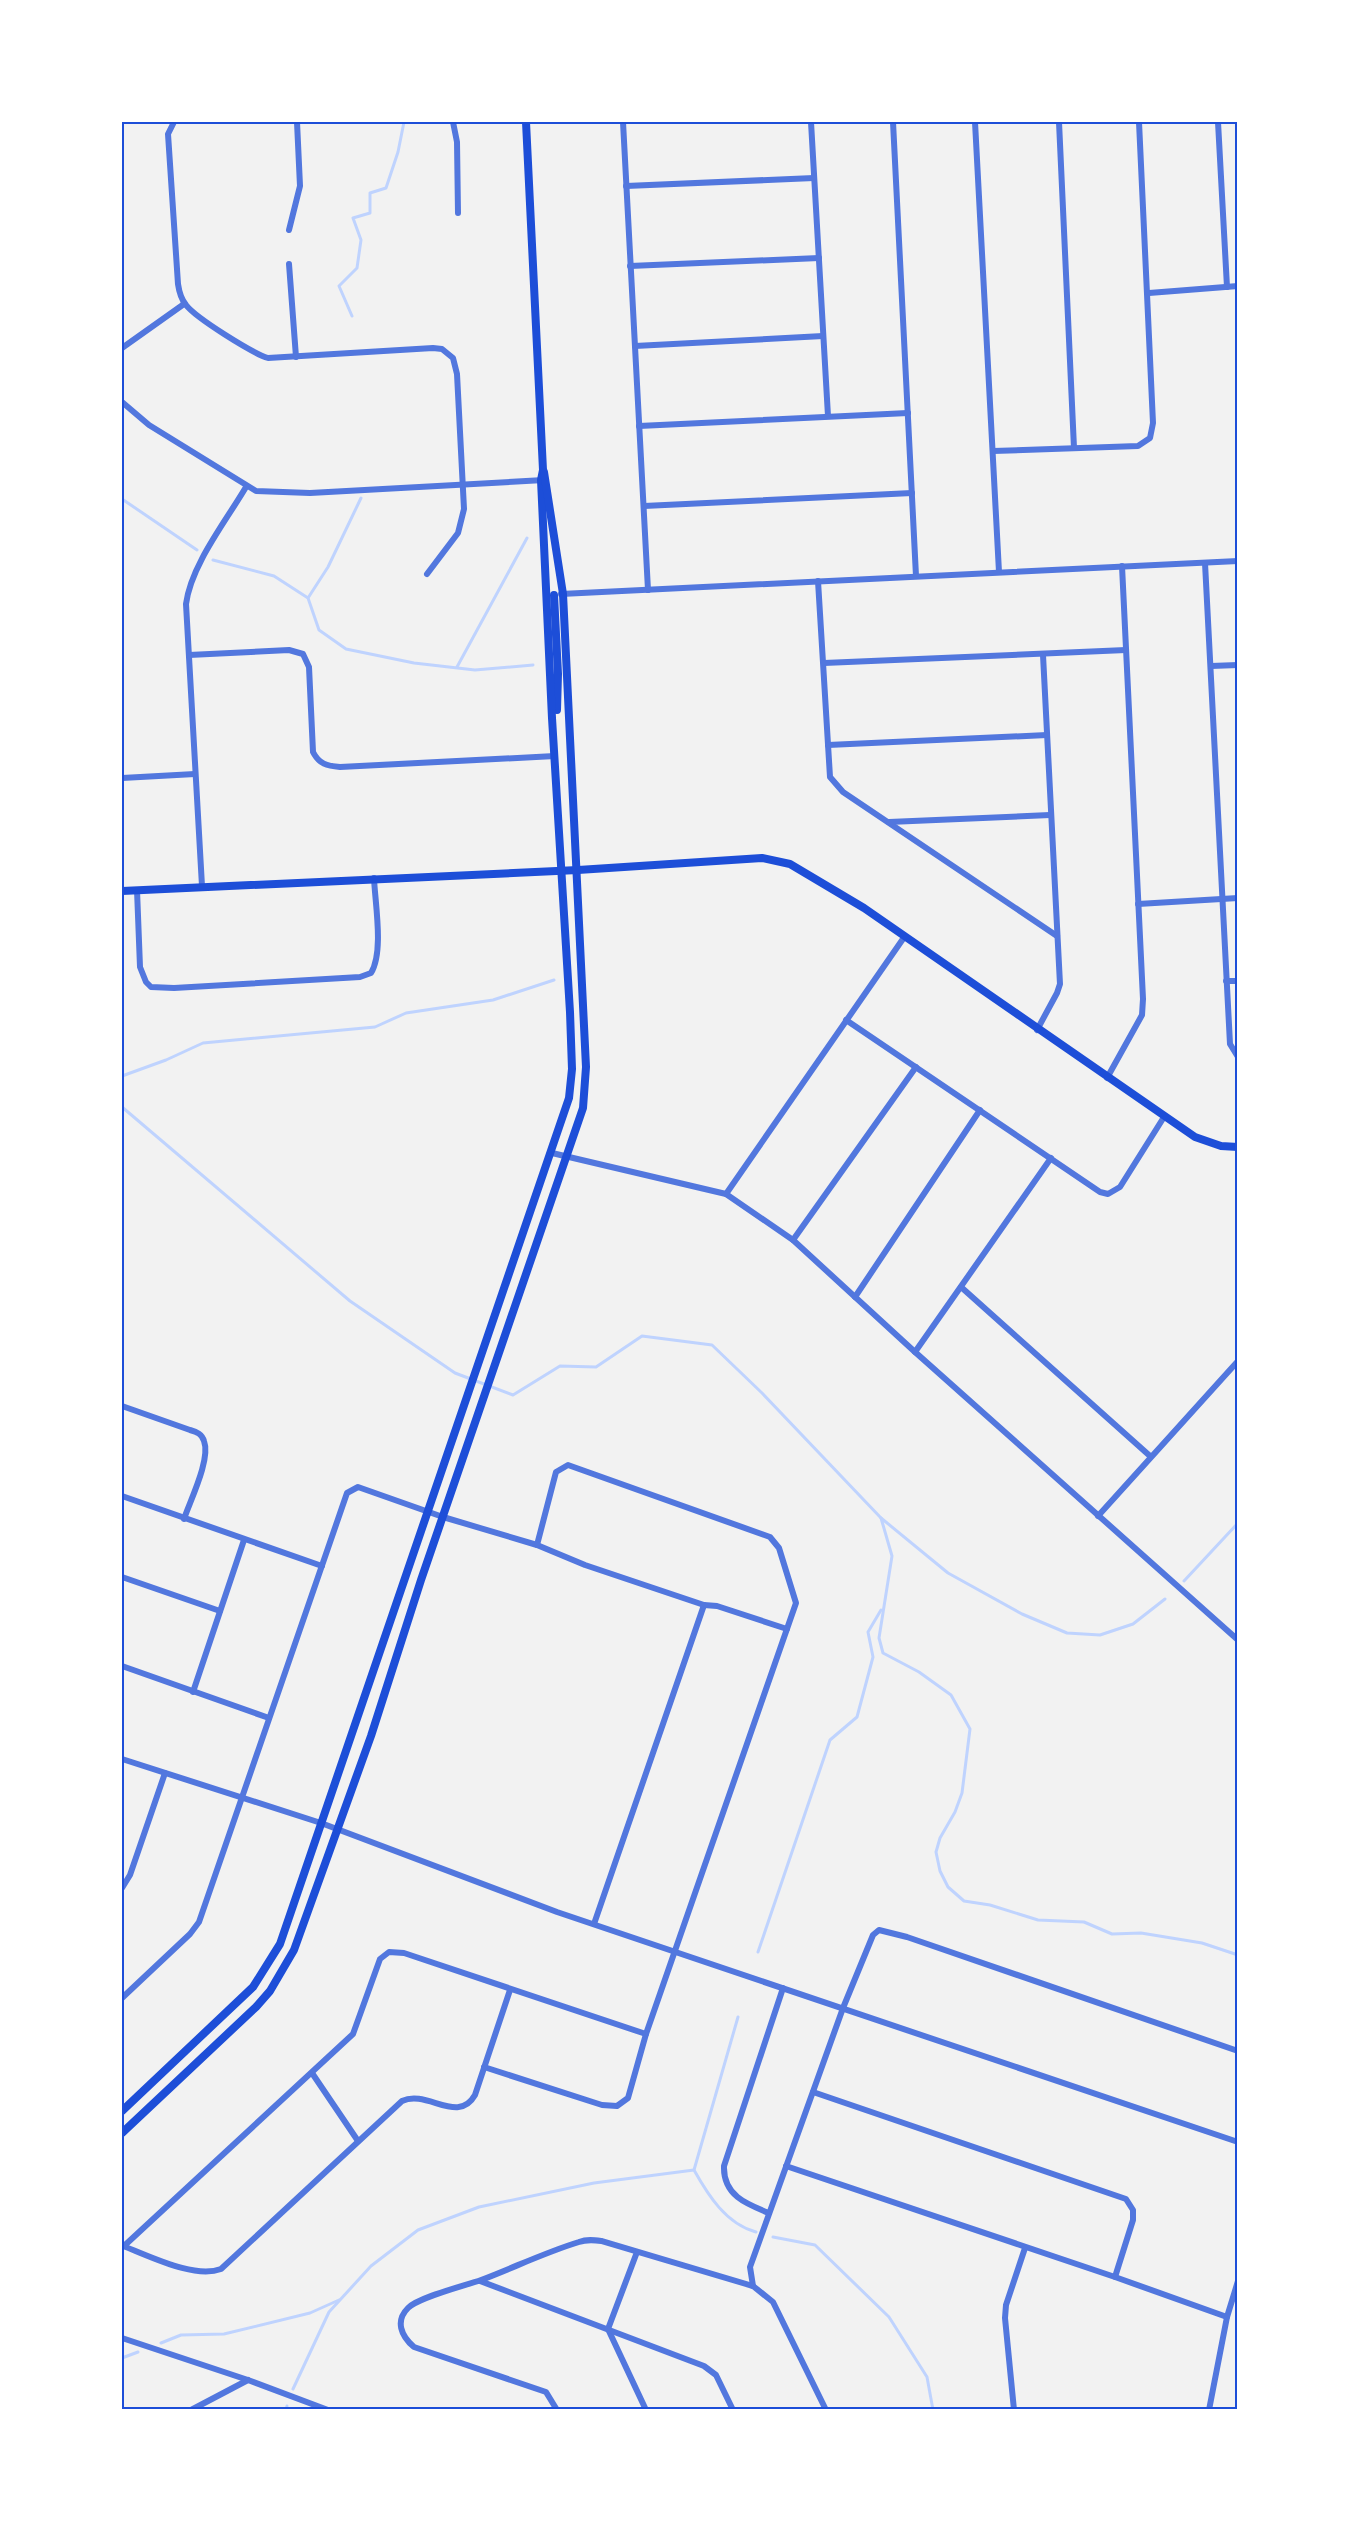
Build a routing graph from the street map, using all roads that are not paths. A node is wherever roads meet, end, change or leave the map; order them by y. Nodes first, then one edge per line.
1 (174, 122) edge
2 (297, 122) edge
3 (453, 122) edge
4 (526, 122) edge
5 (623, 122) edge
6 (811, 122) edge
7 (893, 122) edge
8 (975, 122) edge
9 (1059, 122) edge
10 (1139, 122) edge
11 (1218, 122) edge
12 (814, 178) junction
13 (626, 186) junction
14 (458, 213) dead end
15 (289, 230) dead end
16 (819, 258) junction
17 (289, 264) dead end
18 (630, 266) junction
19 (1238, 286) edge
20 (1227, 287) junction
21 (1149, 292) junction
22 (184, 304) junction
23 (823, 336) junction
24 (635, 346) junction
25 (122, 348) edge
26 (296, 357) junction
27 (122, 402) edge
28 (908, 413) junction
29 (828, 416) junction
30 (639, 426) junction
31 (1074, 448) junction
32 (993, 451) junction
33 (544, 480) junction
34 (462, 483) junction
35 (246, 487) junction
36 (912, 493) junction
37 (644, 506) junction
38 (1238, 561) edge
39 (1205, 563) junction
40 (1122, 567) junction
41 (999, 572) junction
42 (427, 574) dead end
43 (916, 576) junction
44 (818, 581) junction
45 (648, 590) junction
46 (554, 595) junction
47 (1126, 650) junction
48 (189, 655) junction
49 (1043, 655) junction
50 (824, 663) junction
51 (1238, 664) edge
52 (1211, 666) junction
53 (1047, 735) junction
54 (828, 745) junction
55 (555, 756) junction
56 (195, 774) junction
57 (122, 778) edge
58 (1050, 815) junction
59 (888, 822) junction
60 (562, 870) junction
61 (578, 870) junction
62 (374, 878) junction
63 (202, 886) junction
64 (137, 890) junction
65 (122, 891) edge
66 (1238, 898) edge
67 (1222, 899) junction
68 (1138, 904) junction
69 (905, 936) junction
70 (1057, 936) junction
71 (1226, 981) junction
72 (1238, 981) edge
73 (846, 1020) junction
74 (1036, 1030) junction
75 (1238, 1058) edge
76 (916, 1068) junction
77 (1107, 1077) junction
78 (980, 1110) junction
79 (1164, 1118) junction
80 (1238, 1147) edge
81 (552, 1153) junction
82 (567, 1156) junction
83 (1051, 1158) junction
84 (726, 1194) junction
85 (794, 1240) junction
86 (961, 1287) junction
87 (855, 1297) junction
88 (915, 1352) junction
89 (1238, 1361) edge
90 (122, 1406) edge
91 (1150, 1456) junction
92 (122, 1497) edge
93 (429, 1512) junction
94 (1098, 1516) junction
95 (442, 1517) junction
96 (184, 1519) junction
97 (244, 1540) junction
98 (537, 1545) junction
99 (322, 1566) junction
100 (122, 1578) edge
101 (704, 1605) junction
102 (220, 1611) junction
103 (787, 1629) junction
104 (1238, 1640) edge
105 (122, 1666) edge
106 (193, 1692) junction
107 (269, 1718) junction
108 (122, 1760) edge
109 (165, 1773) junction
110 (242, 1799) junction
111 (321, 1823) junction
112 (337, 1829) junction
113 (122, 1888) edge
114 (594, 1924) junction
115 (676, 1952) junction
116 (783, 1988) junction
117 (510, 1990) junction
118 (122, 1998) edge
119 (843, 2008) junction
120 (646, 2034) junction
121 (1238, 2051) edge
122 (484, 2067) junction
123 (312, 2073) junction
124 (813, 2092) junction
125 (122, 2111) edge
126 (122, 2133) edge
127 (358, 2141) junction
128 (1238, 2142) edge
129 (786, 2166) junction
130 (769, 2214) junction
131 (123, 2246) edge
132 (1025, 2248) junction
133 (637, 2252) junction
134 (1115, 2277) junction
135 (480, 2280) junction
136 (1238, 2281) edge
137 (753, 2286) junction
138 (1227, 2317) junction
139 (608, 2329) junction
140 (122, 2338) edge
141 (248, 2380) junction
142 (191, 2409) edge
143 (328, 2409) edge
144 (557, 2409) edge
145 (646, 2409) edge
146 (733, 2409) edge
147 (826, 2409) edge
148 (1014, 2409) edge
149 (1209, 2409) edge

1 - 22 street
2 - 15 street
3 - 14 street
4 - 33 main road
5 - 13 street
6 - 12 street
7 - 28 street
8 - 32 street
9 - 31 street
10 - 21 street
11 - 20 street
12 - 13 street
12 - 16 street
13 - 18 street
16 - 18 street
16 - 23 street
17 - 26 street
18 - 24 street
19 - 20 street
20 - 21 street
21 - 31 street
22 - 25 street
22 - 26 street
23 - 24 street
23 - 29 street
24 - 30 street
26 - 34 street
27 - 35 street
28 - 29 street
28 - 36 street
29 - 30 street
30 - 37 street
31 - 32 street
32 - 41 street
33 - 34 street
33 - 46 main road
33 - 46 main road
34 - 35 street
34 - 42 street
35 - 48 street
36 - 37 street
36 - 43 street
37 - 45 street
38 - 39 street
39 - 40 street
39 - 52 street
40 - 41 street
40 - 47 street
41 - 43 street
43 - 44 street
44 - 45 street
44 - 50 street
45 - 46 street
46 - 55 main road
46 - 61 main road
47 - 49 street
47 - 68 street
48 - 55 street
48 - 56 street
49 - 50 street
49 - 53 street
50 - 54 street
51 - 52 street
52 - 67 street
53 - 54 street
53 - 58 street
54 - 59 street
55 - 60 main road
56 - 57 street
56 - 63 street
58 - 59 street
58 - 70 street
59 - 70 street
60 - 61 main road
60 - 62 main road
60 - 81 main road
61 - 69 main road
61 - 82 main road
62 - 63 main road
62 - 64 street
63 - 64 main road
64 - 65 main road
66 - 67 street
67 - 68 street
67 - 71 street
68 - 77 street
69 - 73 street
69 - 74 main road
70 - 74 street
71 - 72 street
71 - 75 street
73 - 76 street
73 - 84 street
74 - 77 main road
76 - 78 street
76 - 85 street
77 - 79 main road
78 - 83 street
78 - 87 street
79 - 80 main road
79 - 83 street
81 - 82 street
81 - 93 main road
82 - 84 street
82 - 95 main road
83 - 86 street
84 - 85 street
85 - 87 street
86 - 88 street
86 - 91 street
87 - 88 street
88 - 94 street
89 - 91 street
90 - 96 street
91 - 94 street
92 - 96 street
93 - 95 street
93 - 99 street
93 - 111 main road
94 - 104 street
95 - 98 street
95 - 112 main road
96 - 97 street
97 - 99 street
97 - 102 street
98 - 101 street
98 - 103 street
99 - 107 street
100 - 102 street
101 - 103 street
101 - 114 street
102 - 106 street
103 - 115 street
105 - 106 street
106 - 107 street
107 - 110 street
108 - 109 street
109 - 110 street
109 - 113 street
110 - 111 street
110 - 118 street
111 - 112 street
111 - 125 main road
112 - 114 street
112 - 126 main road
114 - 115 street
115 - 116 street
115 - 120 street
116 - 119 street
116 - 130 street
117 - 120 street
117 - 122 street
117 - 123 street
119 - 121 street
119 - 124 street
119 - 128 street
120 - 122 street
122 - 127 street
123 - 127 street
123 - 131 street
124 - 129 street
124 - 134 street
127 - 131 street
129 - 130 street
129 - 132 street
130 - 137 street
132 - 134 street
132 - 148 street
133 - 135 street
133 - 137 street
133 - 139 street
134 - 138 street
135 - 139 street
135 - 144 street
136 - 138 street
137 - 147 street
138 - 149 street
139 - 145 street
139 - 146 street
140 - 141 street
141 - 142 street
141 - 143 street

